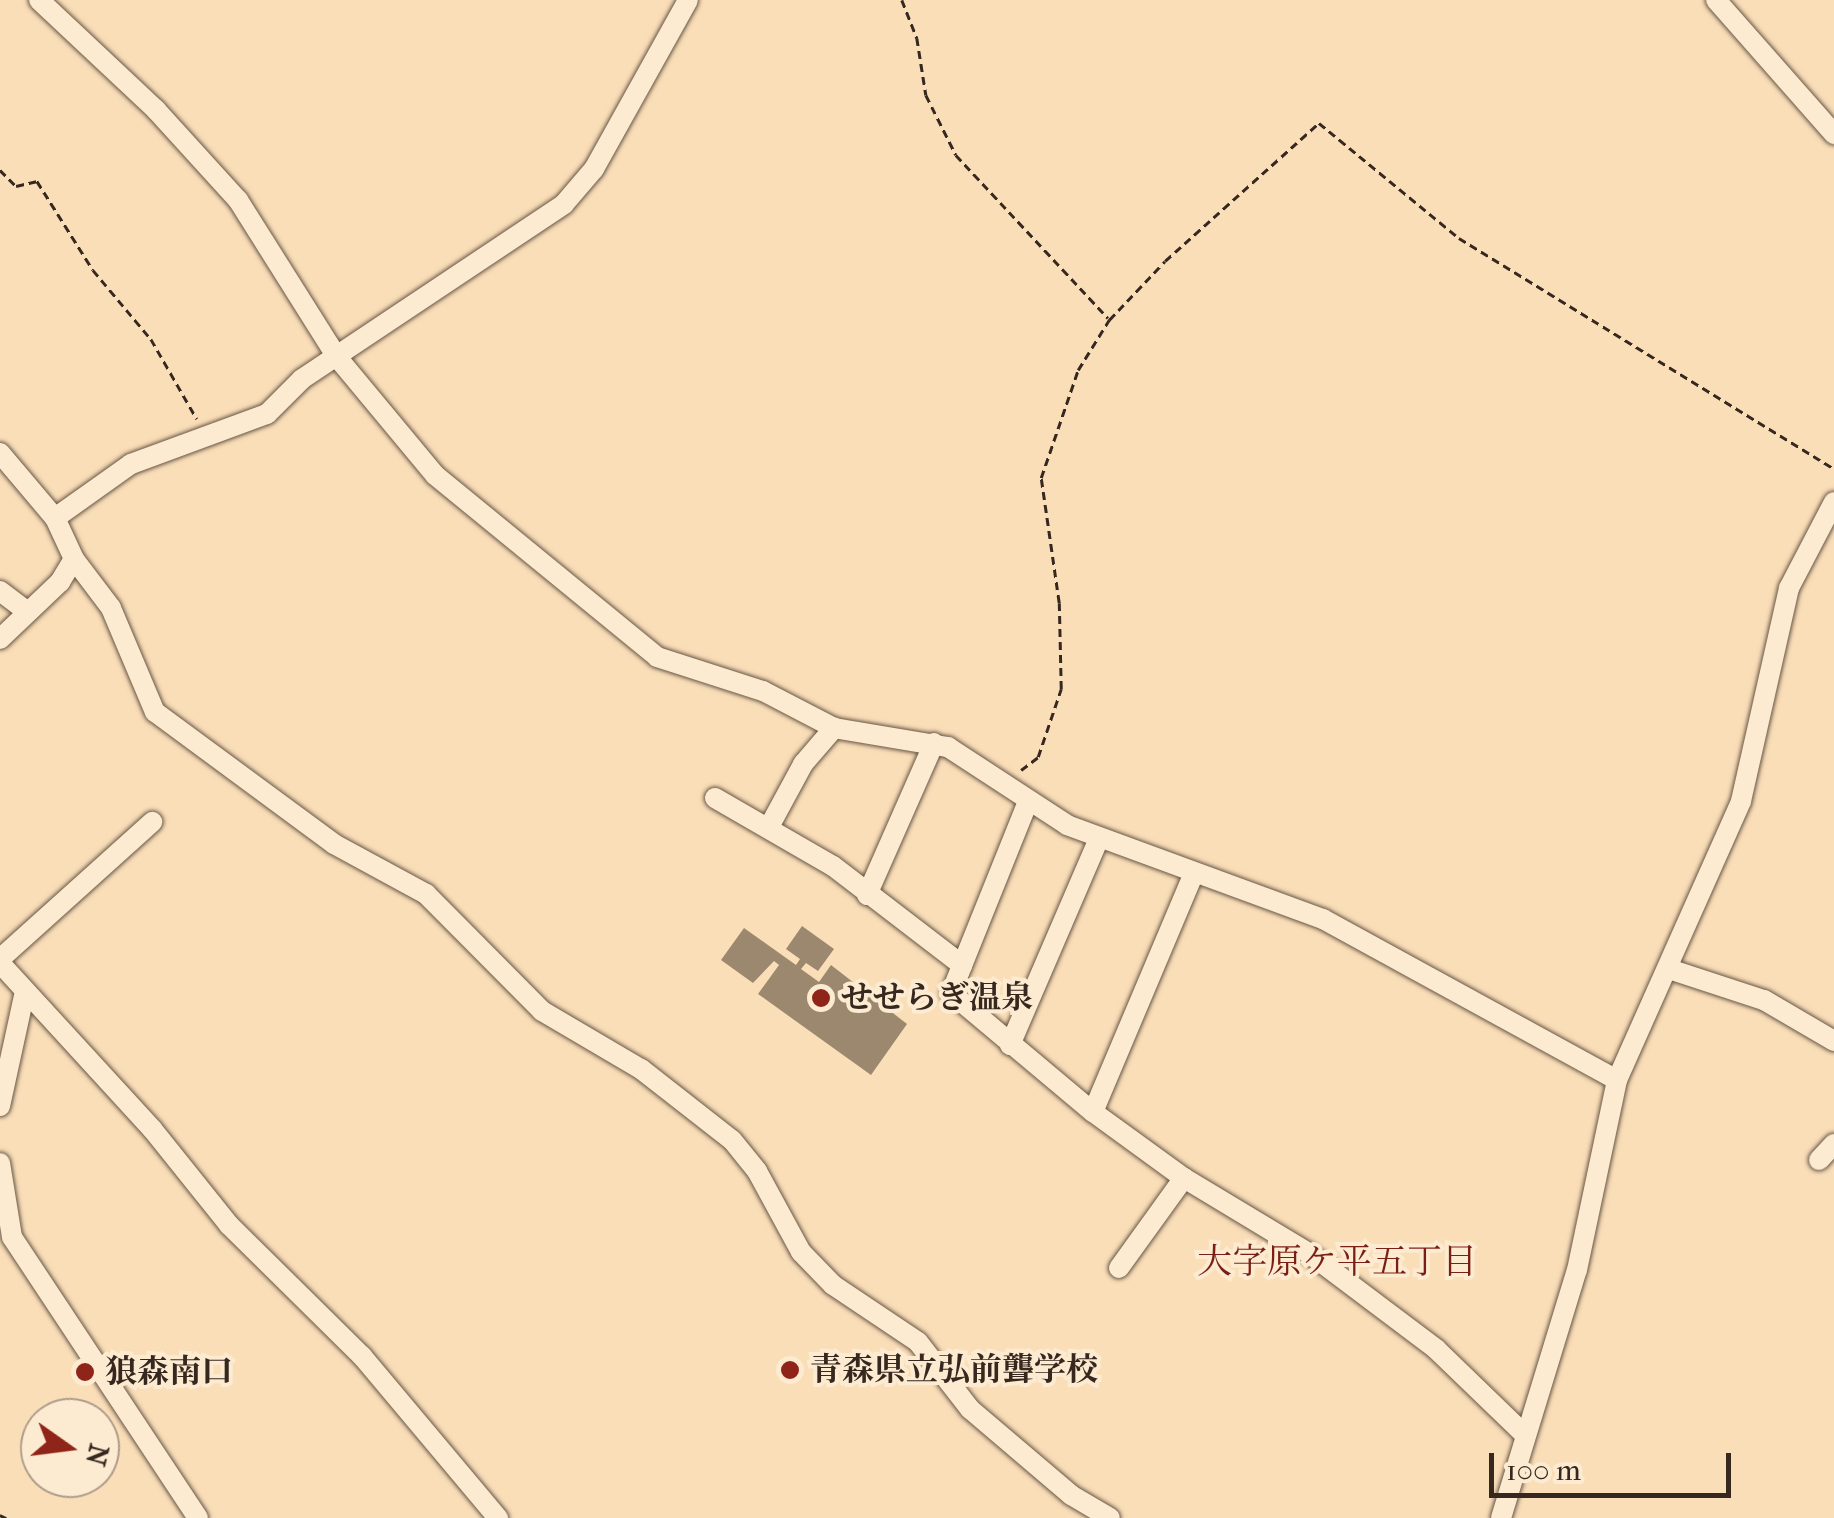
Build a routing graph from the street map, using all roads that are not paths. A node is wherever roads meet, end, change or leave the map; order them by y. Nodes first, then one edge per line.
1 (40, 0) edge
2 (688, 0) edge
3 (1716, 0) edge
4 (1834, 134) edge
5 (337, 357) junction
6 (0, 453) edge
7 (1834, 502) edge
8 (55, 518) junction
9 (74, 559) junction
10 (0, 590) edge
11 (26, 612) junction
12 (0, 639) edge
13 (834, 728) junction
14 (934, 743) junction
15 (715, 798) dead end
16 (1027, 804) junction
17 (152, 822) dead end
18 (770, 826) junction
19 (1099, 838) junction
20 (1194, 874) junction
21 (867, 896) junction
22 (0, 961) edge
23 (962, 965) junction
24 (1672, 970) junction
25 (26, 991) junction
26 (1834, 1041) edge
27 (1010, 1045) junction
28 (1617, 1080) junction
29 (0, 1106) edge
30 (1092, 1112) junction
31 (1834, 1144) edge
32 (1819, 1160) dead end
33 (0, 1163) edge
34 (1184, 1178) junction
35 (6, 1241) edge
36 (1119, 1268) dead end
37 (1525, 1436) junction
38 (198, 1518) edge
39 (498, 1518) edge
40 (1110, 1518) edge
41 (1501, 1518) edge

1 - 5 street
2 - 5 street
3 - 4 street
5 - 8 street
5 - 13 street
6 - 8 street
7 - 24 street
8 - 9 street
9 - 11 street
9 - 40 street
10 - 11 street
11 - 12 street
13 - 14 street
13 - 18 street
14 - 16 street
14 - 21 street
15 - 18 street
16 - 19 street
16 - 23 street
17 - 22 street
18 - 21 street
19 - 20 street
19 - 27 street
20 - 28 street
20 - 30 street
21 - 23 street
22 - 25 street
23 - 27 street
24 - 26 street
24 - 28 street
25 - 29 street
25 - 39 street
27 - 30 street
28 - 37 street
30 - 34 street
31 - 32 street
33 - 35 street
34 - 36 street
34 - 37 street
35 - 38 street
37 - 41 street

